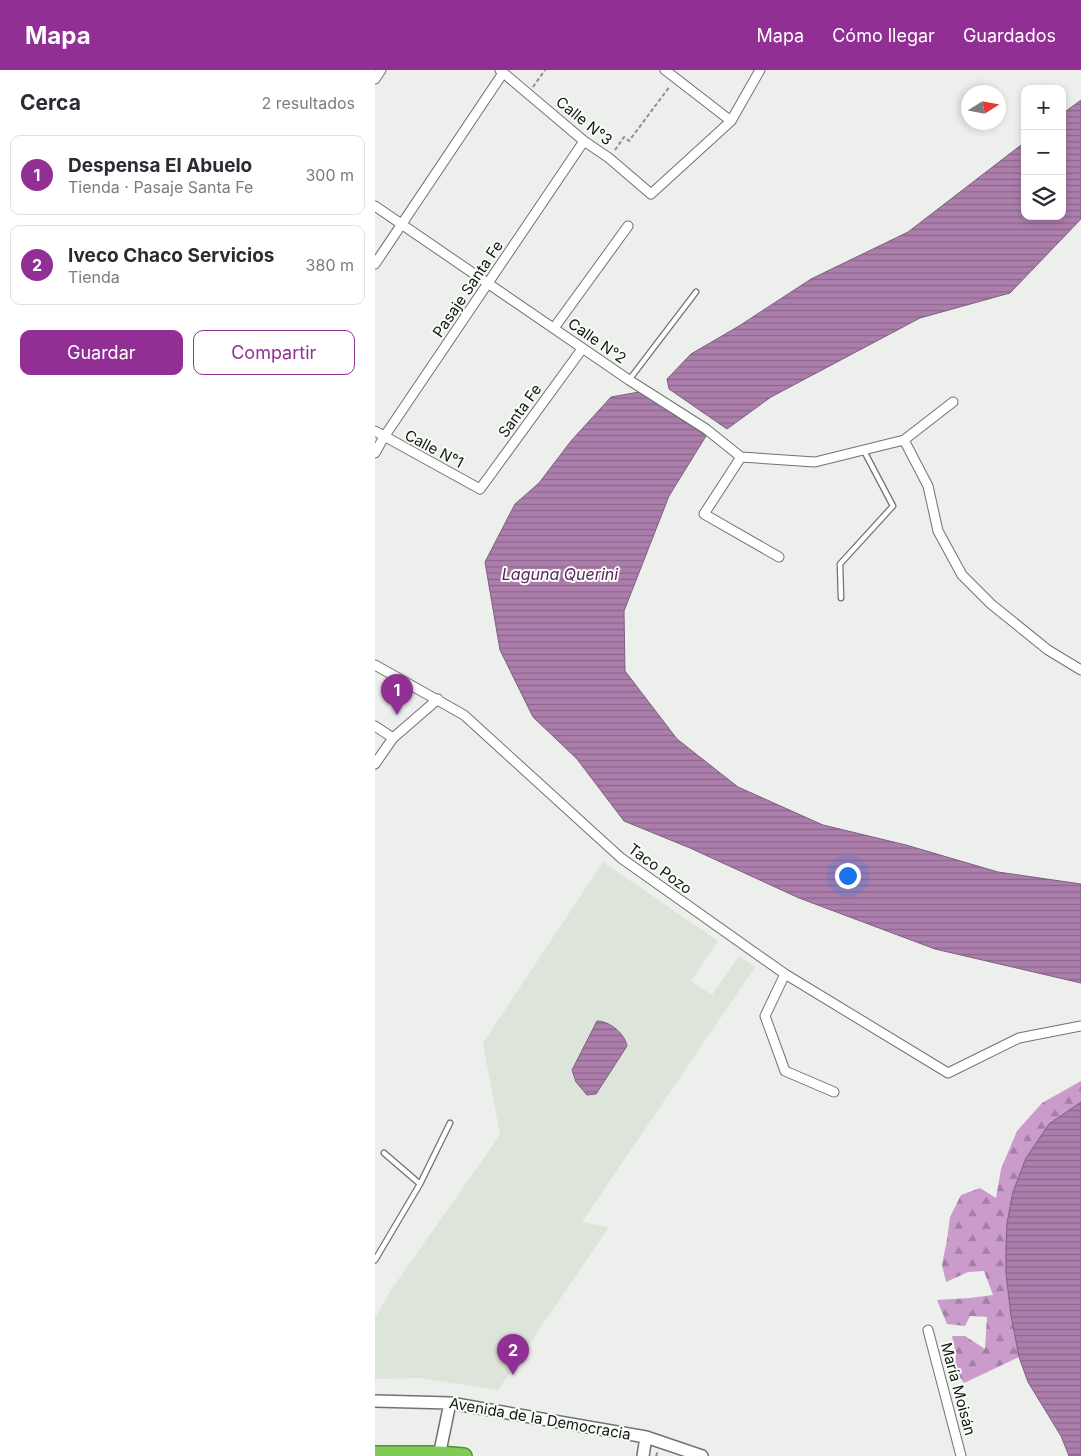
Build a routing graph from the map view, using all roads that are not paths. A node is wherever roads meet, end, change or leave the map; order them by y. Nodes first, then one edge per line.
1 (381, 70) edge
2 (665, 70) edge
3 (760, 70) edge
4 (502, 71) edge
5 (375, 79) edge
6 (731, 121) junction
7 (583, 141) junction
8 (375, 206) edge
9 (401, 224) junction
10 (628, 226) dead end
11 (375, 264) edge
12 (489, 283) junction
13 (696, 292) dead end
14 (554, 328) junction
15 (582, 349) junction
16 (629, 380) junction
17 (953, 402) dead end
18 (375, 431) edge
19 (384, 437) junction
20 (905, 440) junction
21 (863, 450) junction
22 (375, 453) edge
23 (741, 457) junction
24 (480, 489) joint
25 (779, 557) dead end
26 (841, 598) dead end
27 (375, 665) edge
28 (1081, 670) edge
29 (438, 699) junction
30 (375, 726) edge
31 (393, 738) junction
32 (375, 764) edge
33 (785, 974) junction
34 (1081, 1026) edge
35 (834, 1092) dead end
36 (450, 1123) dead end
37 (384, 1153) dead end
38 (420, 1184) junction
39 (375, 1260) edge
40 (928, 1330) dead end
41 (375, 1401) edge
42 (451, 1403) junction
43 (646, 1437) junction
44 (375, 1454) edge
45 (439, 1455) edge
46 (464, 1456) edge
47 (643, 1456) edge
48 (702, 1456) edge
49 (961, 1456) edge

1 - 5 street
2 - 6 street
3 - 6 street
4 - 7 street, Calle N°3
4 - 9 street
6 - 7 street, Calle N°3
7 - 12 street, Pasaje Santa Fe
8 - 9 street, Calle N°2
9 - 11 street
9 - 12 street, Calle N°2
10 - 14 street
12 - 14 street, Calle N°2
12 - 19 street, Pasaje Santa Fe
13 - 16 lane
14 - 15 street, Calle N°2
15 - 16 street, Calle N°2
15 - 24 street, Santa Fe
16 - 23 street, Calle N°2
17 - 20 street
18 - 19 street, Calle N°1
19 - 22 street, Pasaje Santa Fe
19 - 24 street, Calle N°1
20 - 21 street
20 - 28 street
21 - 23 street
21 - 26 lane
23 - 25 street
27 - 29 street, Taco Pozo
29 - 31 street
29 - 33 street, Taco Pozo
30 - 31 street
31 - 32 street
33 - 34 street, Taco Pozo
33 - 35 street
36 - 38 lane
37 - 38 lane
38 - 39 lane
40 - 49 street, María Moisán
41 - 42 street, Avenida de la Democracia
42 - 43 street, Avenida de la Democracia
42 - 45 street
43 - 47 street
43 - 48 street, Avenida de la Democracia
44 - 45 highway
45 - 46 highway

